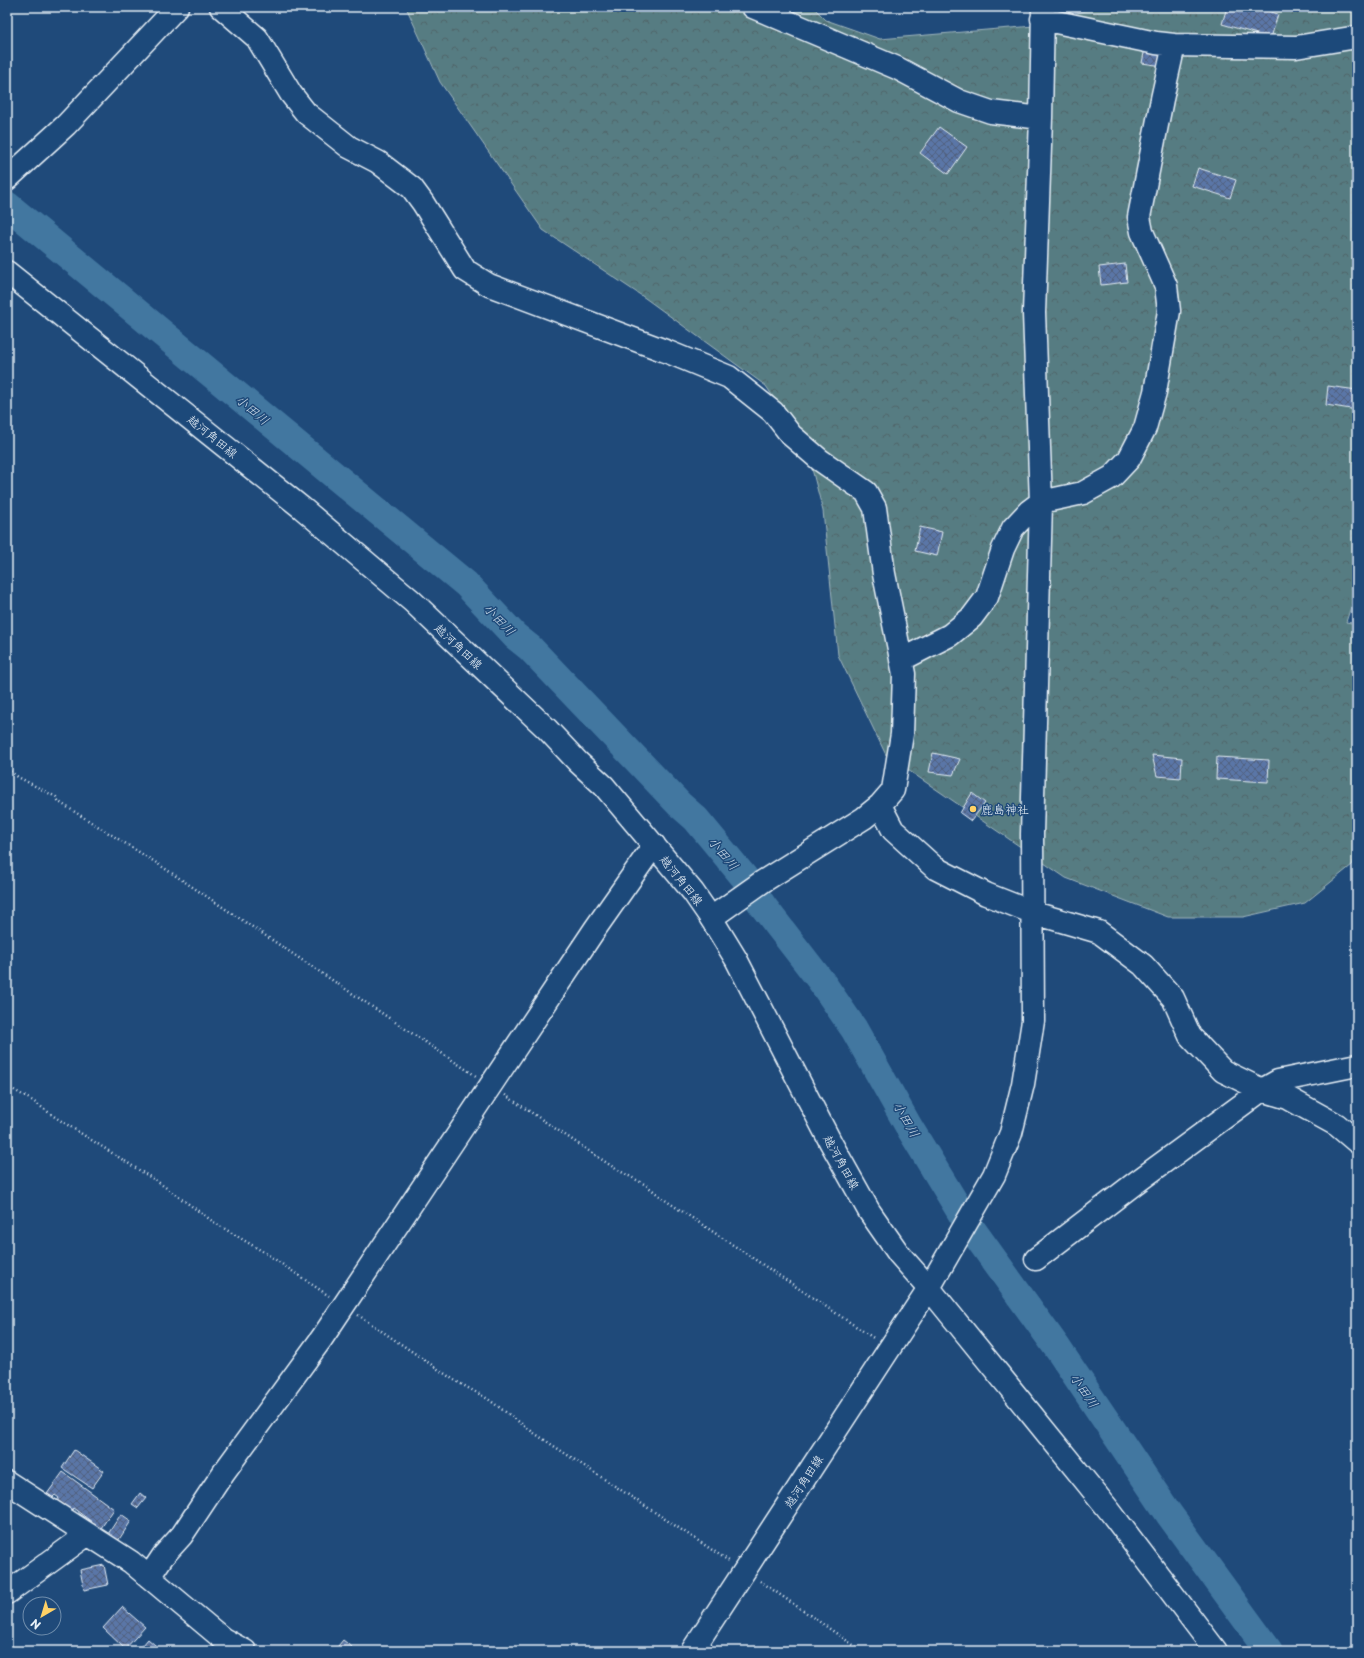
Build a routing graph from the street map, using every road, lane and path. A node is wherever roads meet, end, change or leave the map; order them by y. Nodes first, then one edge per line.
1 (177, 7) edge
2 (221, 7) edge
3 (753, 7) edge
4 (1042, 13) edge
5 (1357, 37) edge
6 (1174, 45) junction
7 (1041, 118) junction
8 (7, 179) edge
9 (7, 272) edge
10 (1041, 502) junction
11 (901, 660) junction
12 (7, 769) edge
13 (880, 805) junction
14 (654, 845) junction
15 (1034, 913) junction
16 (712, 918) junction
17 (1357, 1065) edge
18 (7, 1086) edge
19 (490, 1086) junction
20 (1262, 1090) junction
21 (1357, 1142) edge
22 (1036, 1259) dead end
23 (929, 1288) junction
24 (344, 1305) junction
25 (890, 1349) junction
26 (7, 1482) edge
27 (88, 1534) junction
28 (745, 1571) junction
29 (149, 1577) junction
30 (7, 1593) edge
31 (245, 1651) edge
32 (692, 1651) edge
33 (862, 1651) edge
34 (1216, 1651) edge

1 - 8 street
2 - 11 street
3 - 7 street
4 - 6 street
4 - 7 street
5 - 6 street
6 - 10 street
7 - 10 street
9 - 14 street, 越河角田線
10 - 11 street
10 - 15 street
11 - 13 street
12 - 19 path
13 - 15 street
13 - 16 street
14 - 16 street, 越河角田線
14 - 19 street
15 - 20 street
15 - 23 street
16 - 23 street, 越河角田線
17 - 20 street
18 - 24 path
19 - 24 street
19 - 25 path
20 - 21 street
20 - 22 street
23 - 25 street, 越河角田線
23 - 34 street
24 - 28 path
24 - 29 street
25 - 28 street, 越河角田線
26 - 27 street
27 - 29 street
27 - 30 street
28 - 32 street, 越河角田線
28 - 33 path
29 - 31 street

